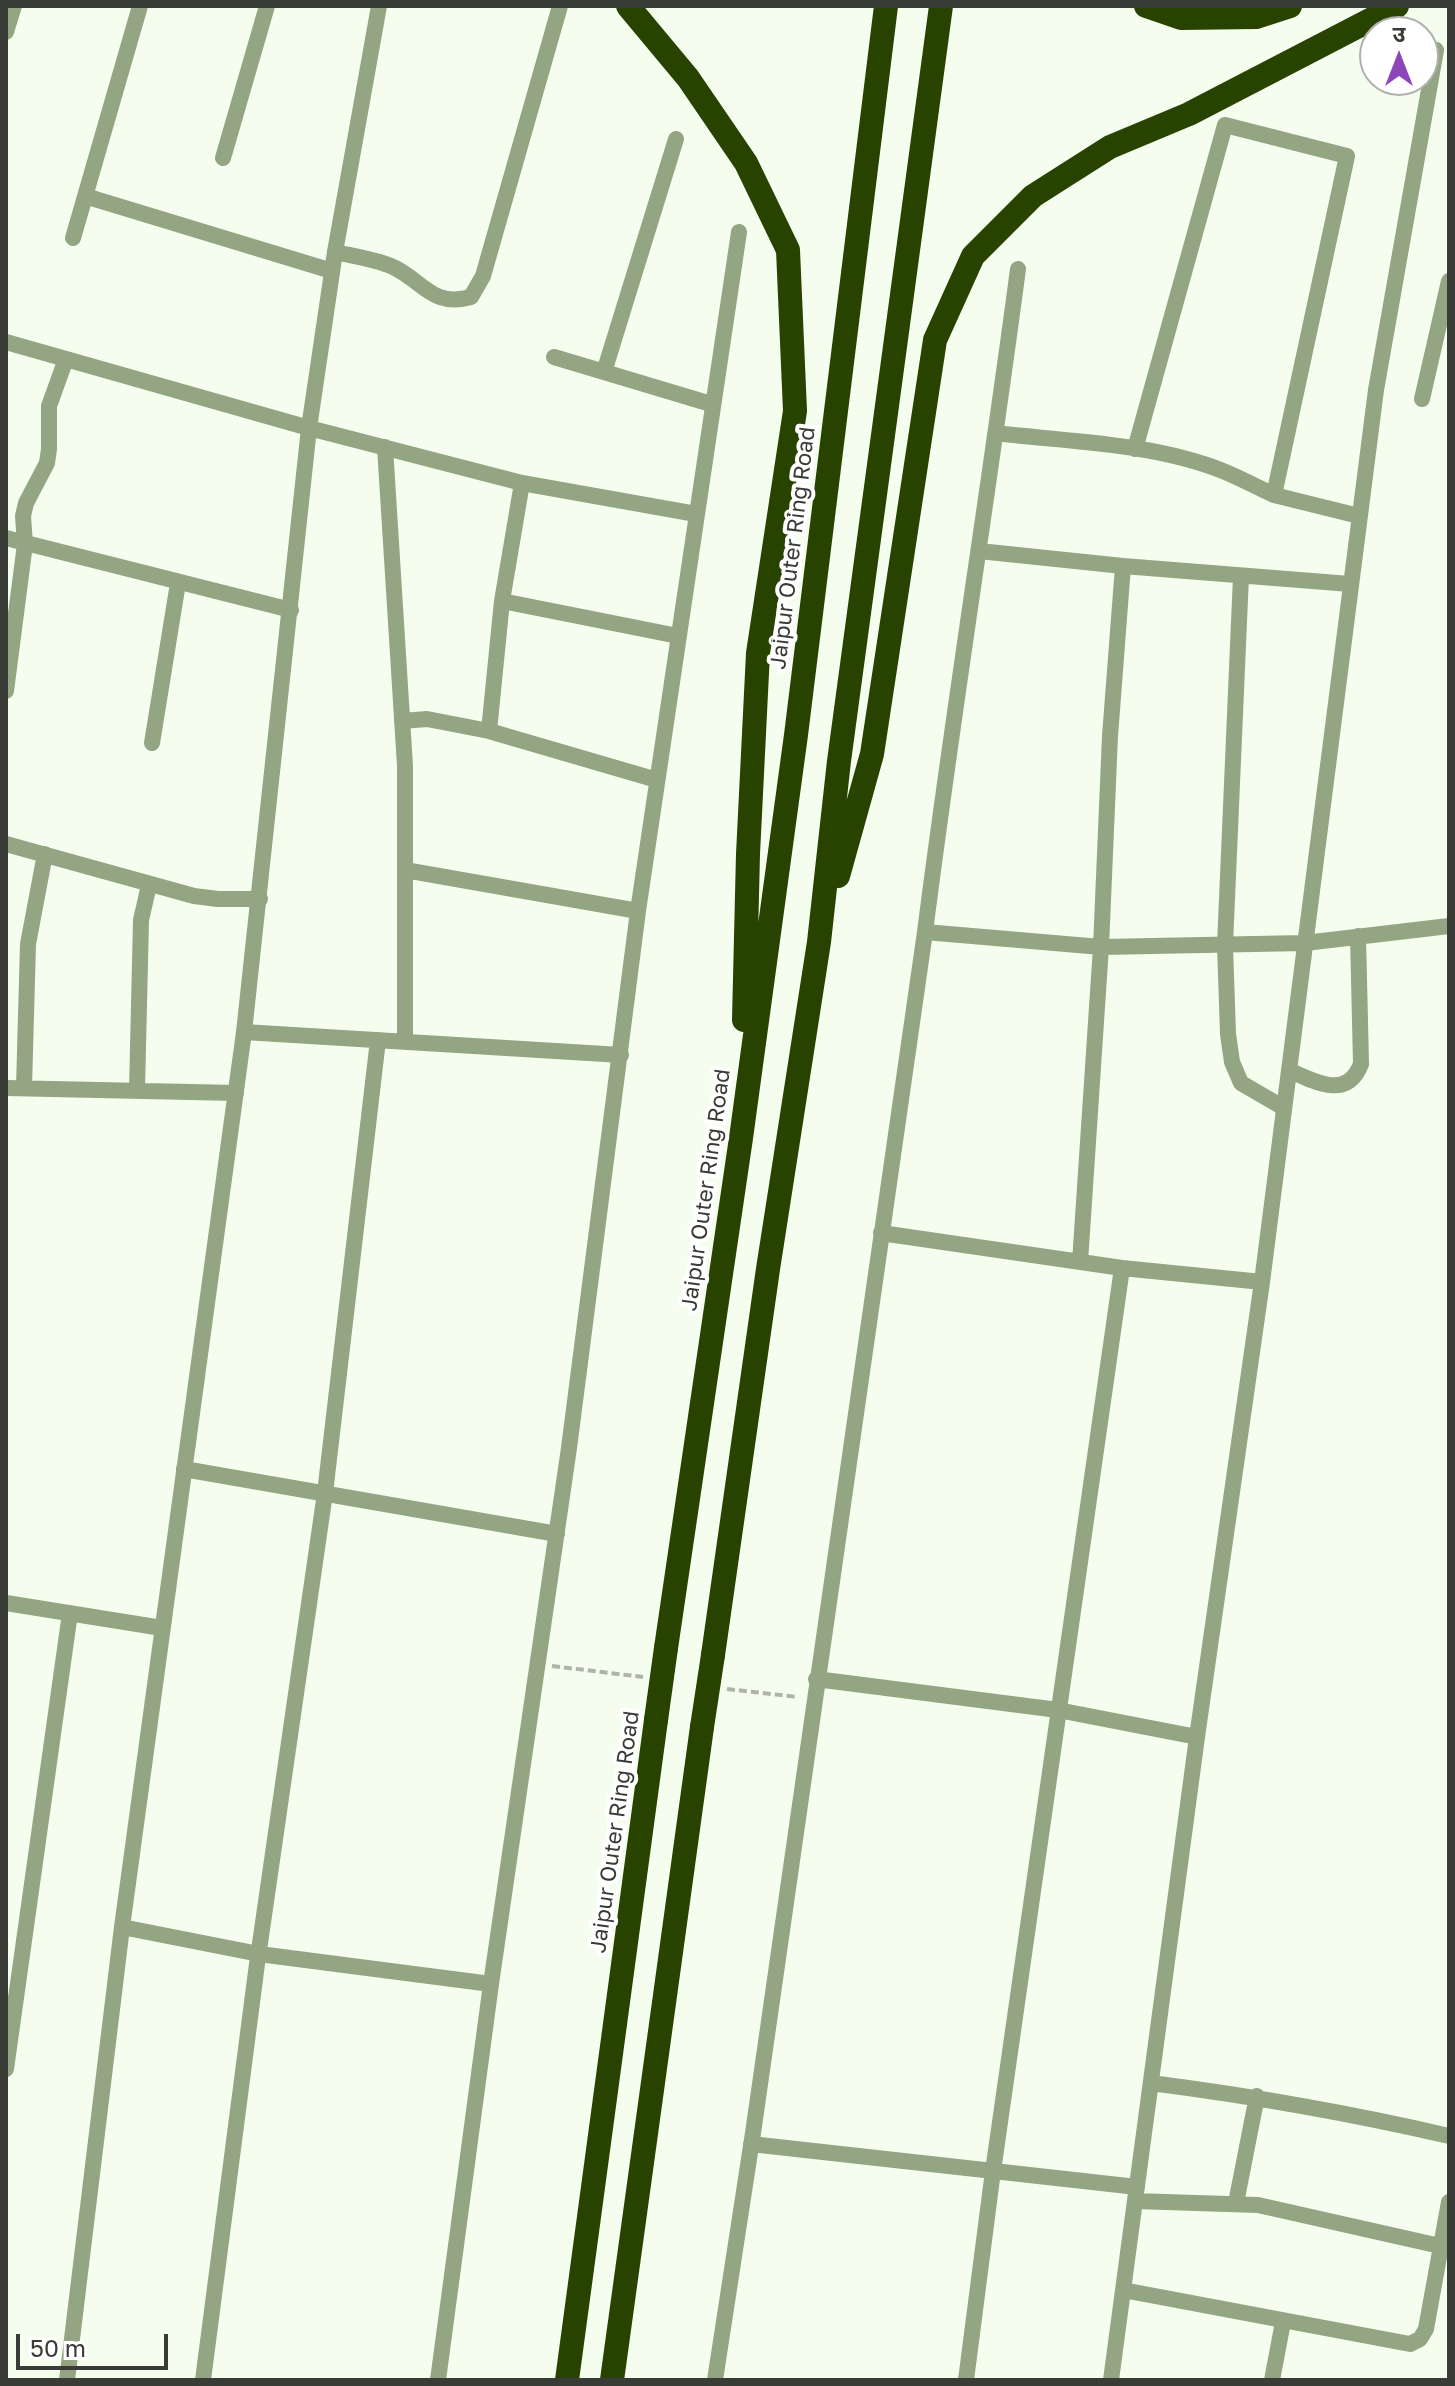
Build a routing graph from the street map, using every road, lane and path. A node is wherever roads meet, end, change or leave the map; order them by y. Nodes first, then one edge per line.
1 (14, 6) edge
2 (140, 6) edge
3 (267, 6) edge
4 (379, 6) edge
5 (560, 6) edge
6 (628, 6) edge
7 (886, 6) edge
8 (941, 6) edge
9 (1146, 6) edge
10 (1290, 6) edge
11 (1397, 6) edge
12 (6, 32) edge
13 (1428, 96) edge
14 (676, 139) dead end
15 (223, 158) dead end
16 (85, 196) junction
17 (739, 232) dead end
18 (73, 238) dead end
19 (335, 252) junction
20 (1018, 269) dead end
21 (332, 271) junction
22 (1449, 281) edge
23 (6, 342) edge
24 (554, 357) dead end
25 (66, 359) junction
26 (604, 372) junction
27 (1422, 399) dead end
28 (711, 404) junction
29 (309, 428) junction
30 (996, 433) junction
31 (385, 447) junction
32 (1135, 449) junction
33 (522, 483) junction
34 (1274, 495) junction
35 (696, 514) junction
36 (1359, 516) junction
37 (6, 538) edge
38 (25, 544) junction
39 (979, 551) junction
40 (1123, 566) junction
41 (1241, 576) junction
42 (178, 583) junction
43 (1350, 584) junction
44 (502, 601) junction
45 (291, 610) junction
46 (678, 636) junction
47 (6, 691) edge
48 (402, 721) junction
49 (489, 731) junction
50 (152, 743) dead end
51 (657, 780) junction
52 (6, 844) edge
53 (45, 854) junction
54 (405, 870) junction
55 (149, 885) junction
56 (260, 899) junction
57 (638, 911) junction
58 (1449, 926) edge
59 (925, 932) junction
60 (1358, 936) junction
61 (819, 942) junction
62 (1305, 943) junction
63 (1225, 945) junction
64 (1101, 947) junction
65 (244, 1032) junction
66 (378, 1040) junction
67 (405, 1041) junction
68 (621, 1055) junction
69 (1289, 1070) junction
70 (24, 1087) junction
71 (6, 1088) edge
72 (137, 1090) junction
73 (236, 1093) junction
74 (1284, 1108) junction
75 (741, 1138) junction
76 (881, 1233) junction
77 (1080, 1262) junction
78 (1122, 1268) junction
79 (1262, 1282) junction
80 (184, 1469) junction
81 (325, 1493) junction
82 (557, 1534) junction
83 (6, 1603) edge
84 (70, 1613) junction
85 (162, 1628) junction
86 (816, 1679) junction
87 (1058, 1710) junction
88 (1197, 1737) junction
89 (122, 1927) junction
90 (259, 1954) junction
91 (491, 1984) junction
92 (10, 2005) edge
93 (6, 2069) edge
94 (1151, 2083) junction
95 (1257, 2096) junction
96 (1449, 2136) edge
97 (751, 2144) junction
98 (993, 2171) junction
99 (1136, 2194) junction
100 (1449, 2202) edge
101 (1236, 2203) junction
102 (1440, 2246) junction
103 (1123, 2290) junction
104 (1283, 2322) junction
105 (1116, 2379) edge
106 (67, 2380) edge
107 (203, 2380) edge
108 (438, 2380) edge
109 (567, 2380) edge
110 (612, 2380) edge
111 (715, 2380) edge
112 (966, 2380) edge
113 (1272, 2380) edge

1 - 12 street
2 - 16 street
3 - 15 street
4 - 19 street
5 - 19 street
6 - 75 highway
7 - 75 highway, Jaipur Outer Ring Road
8 - 61 highway
9 - 10 highway
11 - 61 highway
13 - 36 street
14 - 26 street
16 - 18 street
16 - 21 street
17 - 28 street
19 - 21 street
20 - 30 street
21 - 29 street
22 - 27 street
23 - 25 street
24 - 26 street
25 - 29 street
25 - 38 street
26 - 28 street
28 - 35 street
29 - 31 street
29 - 45 street
30 - 32 street
30 - 39 street
31 - 33 street
31 - 48 street
32 - 34 street
32 - 34 street
33 - 35 street
33 - 44 street
34 - 36 street
35 - 46 street
36 - 43 street
37 - 38 street
38 - 42 street
38 - 47 street
39 - 40 street
39 - 59 street
40 - 41 street
40 - 64 street
41 - 43 street
41 - 63 street
42 - 45 street
42 - 50 street
43 - 62 street
44 - 46 street
44 - 49 street
45 - 56 street
46 - 51 street
48 - 49 street
48 - 54 street
49 - 51 street
51 - 57 street
52 - 53 street
53 - 55 street
53 - 70 street
54 - 57 street
54 - 67 street
55 - 56 street
55 - 72 street
56 - 65 street
57 - 68 street
58 - 60 street
59 - 64 street
59 - 76 street
60 - 62 street
60 - 69 street
61 - 110 highway, bridge
62 - 63 street
62 - 69 street
63 - 64 street
63 - 74 street
64 - 77 street
65 - 66 street
65 - 73 street
66 - 67 street
66 - 81 street
67 - 68 street
68 - 82 street
69 - 74 street
70 - 71 street
70 - 72 street
72 - 73 street
73 - 80 street
74 - 79 street
75 - 109 highway, Jaipur Outer Ring Road, bridge
76 - 77 street
76 - 86 street
77 - 78 street
78 - 79 street
78 - 87 street
79 - 88 street
80 - 81 street
80 - 85 street
81 - 82 street
81 - 90 street
82 - 91 street
83 - 84 street
84 - 85 street
84 - 92 street
85 - 89 street
86 - 87 street
86 - 97 street
87 - 88 street
87 - 98 street
88 - 94 street
89 - 90 street
89 - 106 street
90 - 91 street
90 - 107 street
91 - 108 street
92 - 93 street
94 - 95 street
94 - 99 street
95 - 96 street
95 - 101 street
97 - 98 street
97 - 111 street
98 - 99 street
98 - 112 street
99 - 101 street
99 - 103 street
100 - 102 street
101 - 102 street
102 - 104 street
103 - 104 street
103 - 105 street
104 - 113 street

